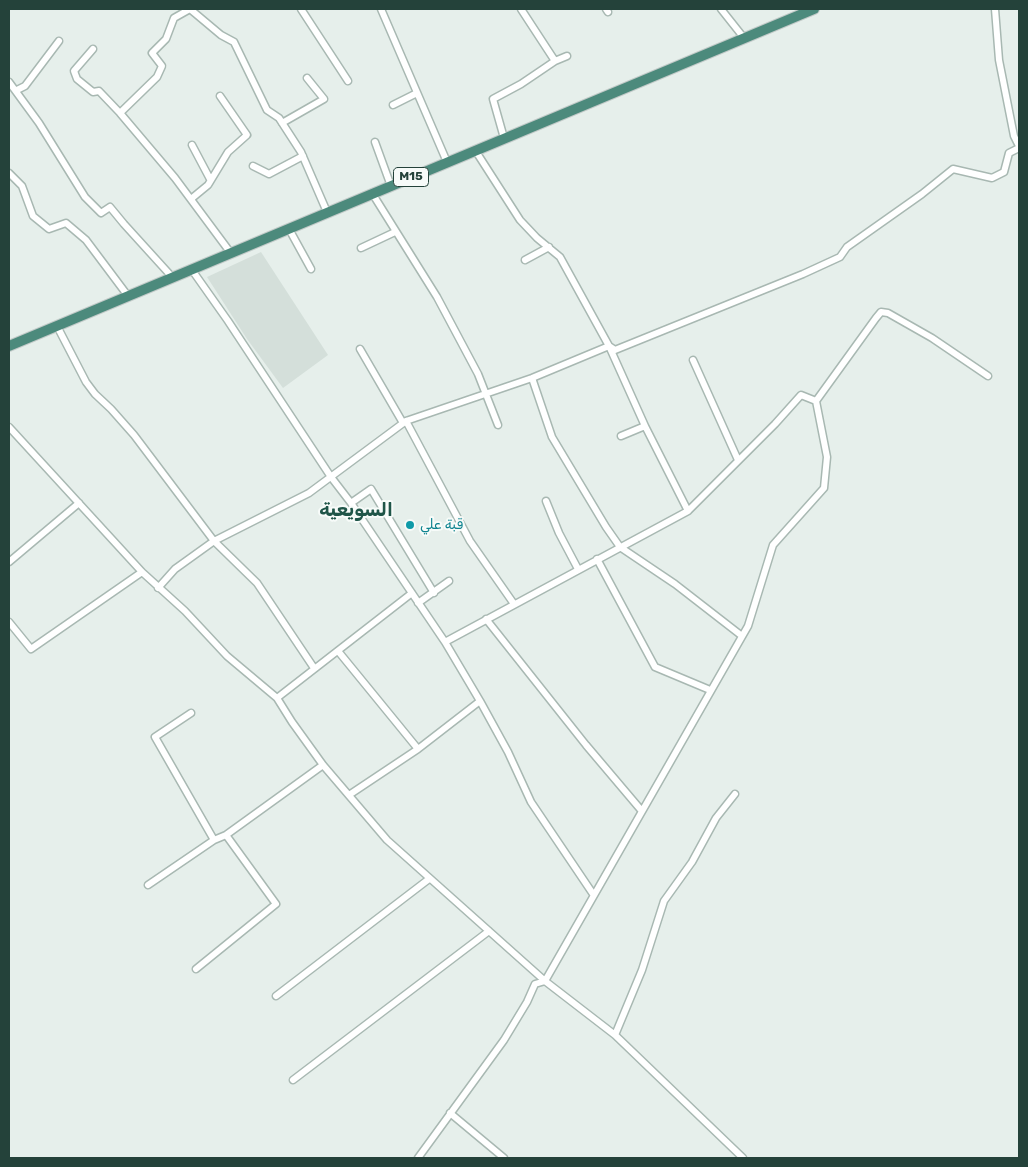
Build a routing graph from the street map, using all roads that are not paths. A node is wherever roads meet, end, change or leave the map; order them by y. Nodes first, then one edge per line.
1 (190, 9) edge
2 (300, 9) edge
3 (380, 9) edge
4 (521, 9) edge
5 (720, 9) edge
6 (814, 9) edge
7 (995, 9) edge
8 (744, 38) junction
9 (59, 41) dead end
10 (93, 50) dead end
11 (567, 56) dead end
12 (554, 61) junction
13 (307, 78) dead end
14 (348, 81) dead end
15 (9, 82) edge
16 (17, 90) junction
17 (417, 93) junction
18 (220, 96) dead end
19 (393, 105) dead end
20 (120, 113) junction
21 (282, 123) junction
22 (504, 138) junction
23 (376, 142) dead end
24 (192, 146) dead end
25 (1019, 147) edge
26 (475, 150) junction
27 (303, 156) junction
28 (447, 162) junction
29 (253, 166) dead end
30 (9, 173) edge
31 (210, 179) junction
32 (391, 186) junction
33 (372, 193) junction
34 (191, 199) junction
35 (326, 212) junction
36 (289, 229) junction
37 (395, 232) junction
38 (549, 247) junction
39 (361, 248) dead end
40 (230, 252) junction
41 (525, 260) dead end
42 (311, 269) dead end
43 (192, 270) junction
44 (173, 278) junction
45 (128, 296) junction
46 (57, 326) junction
47 (9, 346) edge
48 (609, 346) junction
49 (360, 349) dead end
50 (693, 360) dead end
51 (988, 376) dead end
52 (532, 378) junction
53 (485, 394) junction
54 (816, 401) junction
55 (405, 422) junction
56 (498, 425) dead end
57 (645, 426) junction
58 (9, 427) edge
59 (621, 436) dead end
60 (738, 460) junction
61 (331, 477) junction
62 (546, 502) dead end
63 (80, 503) junction
64 (351, 503) junction
65 (688, 512) junction
66 (214, 541) junction
67 (620, 547) junction
68 (597, 559) junction
69 (9, 562) edge
70 (578, 569) junction
71 (142, 572) junction
72 (449, 581) dead end
73 (158, 588) junction
74 (434, 592) junction
75 (412, 593) junction
76 (418, 603) junction
77 (514, 604) junction
78 (486, 619) junction
79 (9, 622) edge
80 (742, 636) junction
81 (444, 642) junction
82 (338, 651) junction
83 (314, 668) junction
84 (710, 690) junction
85 (276, 698) junction
86 (480, 701) junction
87 (191, 713) dead end
88 (418, 749) junction
89 (323, 765) junction
90 (735, 794) dead end
91 (350, 795) junction
92 (641, 810) junction
93 (226, 834) junction
94 (214, 840) junction
95 (429, 879) junction
96 (148, 885) dead end
97 (594, 894) junction
98 (489, 931) junction
99 (196, 969) dead end
100 (544, 981) junction
101 (276, 996) dead end
102 (615, 1035) junction
103 (293, 1080) dead end
104 (450, 1113) junction
105 (418, 1158) edge
106 (504, 1158) edge
107 (743, 1158) edge

1 - 20 street
1 - 21 street
2 - 14 street
3 - 17 street
4 - 12 street
5 - 8 street
6 - 8 highway, M15
7 - 25 street
8 - 22 highway, M15
9 - 16 street
10 - 20 street
11 - 12 street
12 - 22 street
13 - 21 street
15 - 16 street
16 - 44 street
17 - 19 street
17 - 28 street
18 - 31 street
20 - 34 street
21 - 27 street
22 - 26 highway, M15
23 - 32 street
24 - 31 street
25 - 48 street
26 - 28 highway, M15
26 - 38 street
27 - 29 street
27 - 35 street
28 - 32 highway, M15
30 - 45 street
31 - 34 street
32 - 33 highway, M15
33 - 35 highway, M15
33 - 37 street
34 - 40 street
35 - 36 highway, M15
36 - 40 highway, M15
36 - 42 street
37 - 39 street
37 - 53 street
38 - 41 street
38 - 48 street
40 - 43 highway, M15
43 - 44 highway, M15
43 - 61 street
44 - 45 highway, M15
45 - 46 highway, M15
46 - 47 highway, M15
46 - 66 street
48 - 52 street
48 - 57 street
49 - 55 street
50 - 60 street
51 - 54 street
52 - 53 street
52 - 67 street
53 - 55 street
53 - 56 street
54 - 60 street
54 - 80 street
55 - 61 street
55 - 77 street
57 - 59 street
57 - 65 street
58 - 63 street
60 - 65 street
61 - 64 street
61 - 66 street
62 - 70 street
63 - 69 street
63 - 71 street
64 - 74 street
64 - 75 street
65 - 67 street
66 - 73 street
66 - 83 street
67 - 68 street
67 - 80 street
68 - 70 street
68 - 84 street
70 - 77 street
71 - 73 street
71 - 79 street
72 - 74 street
73 - 85 street
74 - 76 street
75 - 76 street
75 - 82 street
76 - 81 street
77 - 78 street
78 - 81 street
78 - 92 street
80 - 84 street
81 - 86 street
82 - 83 street
82 - 88 street
83 - 85 street
84 - 92 street
85 - 89 street
86 - 88 street
86 - 97 street
87 - 94 street
88 - 91 street
89 - 91 street
89 - 93 street
90 - 102 street
91 - 95 street
92 - 97 street
93 - 94 street
93 - 99 street
94 - 96 street
95 - 98 street
95 - 101 street
97 - 100 street
98 - 100 street
98 - 103 street
100 - 102 street
100 - 104 street
102 - 107 street
104 - 105 street
104 - 106 street

